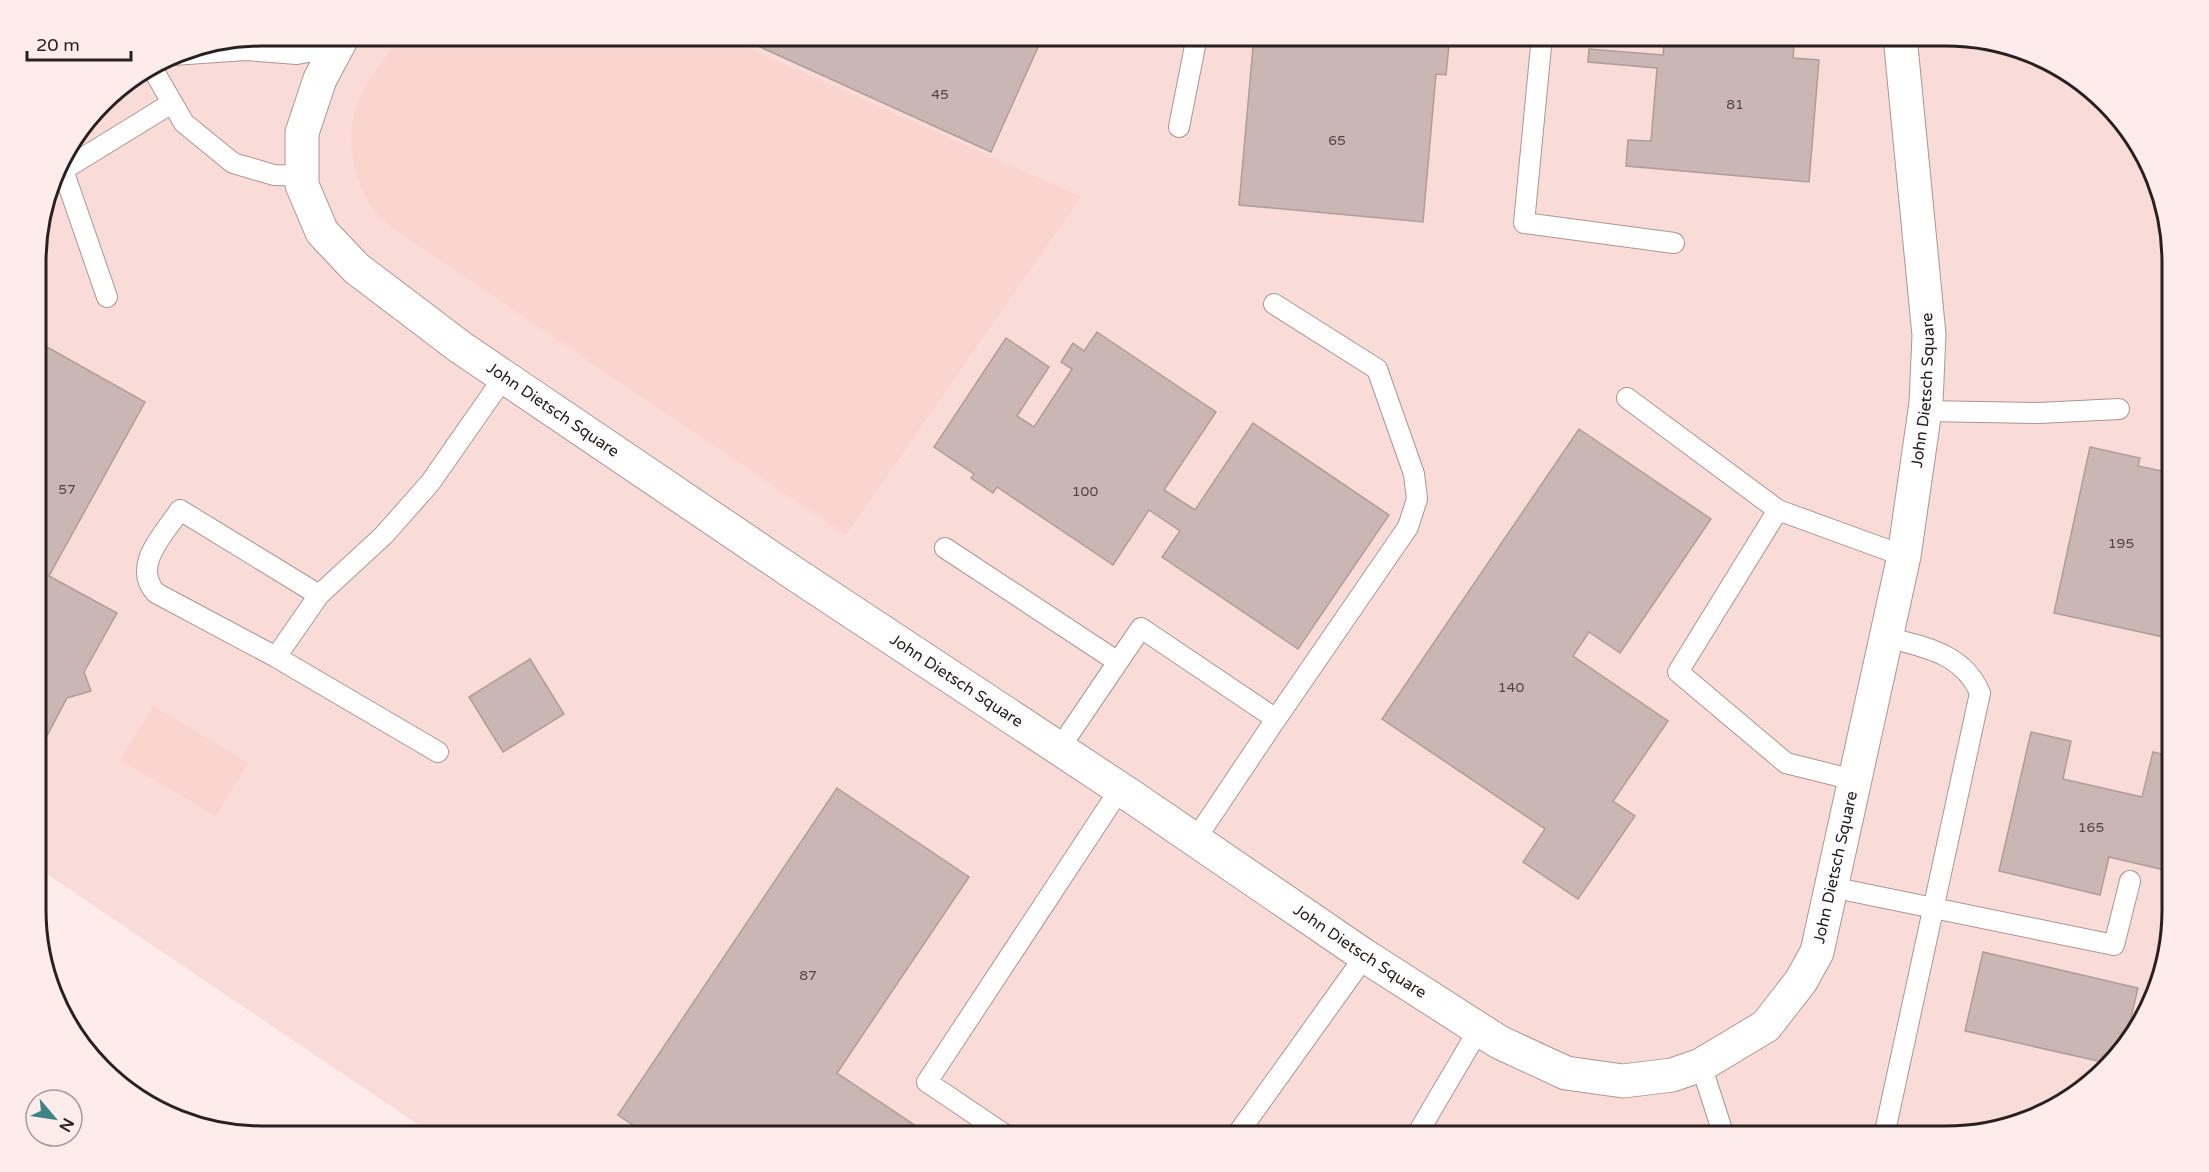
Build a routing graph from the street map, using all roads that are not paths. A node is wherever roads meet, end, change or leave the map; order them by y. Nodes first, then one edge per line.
1 (323, 46) edge
2 (337, 46) edge
3 (1195, 46) edge
4 (1541, 46) edge
5 (1901, 46) edge
6 (215, 52) edge
7 (156, 74) edge
8 (172, 103) junction
9 (1179, 126) dead end
10 (69, 166) edge
11 (65, 176) edge
12 (302, 176) junction
13 (1674, 243) dead end
14 (107, 297) dead end
15 (1274, 304) dead end
16 (504, 377) junction
17 (1628, 398) dead end
18 (2119, 409) dead end
19 (1926, 411) junction
20 (1778, 510) junction
21 (945, 548) dead end
22 (1904, 556) junction
23 (320, 595) junction
24 (1886, 637) junction
25 (276, 657) junction
26 (1118, 662) junction
27 (1276, 719) junction
28 (1059, 749) junction
29 (438, 752) dead end
30 (1854, 780) junction
31 (1120, 789) junction
32 (1195, 840) junction
33 (2130, 881) dead end
34 (1831, 887) junction
35 (1933, 907) junction
36 (1365, 956) junction
37 (1479, 1029) junction
38 (1701, 1065) junction
39 (992, 1126) edge
40 (1243, 1126) edge
41 (1422, 1126) edge
42 (1721, 1126) edge
43 (1886, 1126) edge

1 - 6 lane
2 - 12 street, John Dietsch Square
3 - 9 lane
4 - 13 lane
5 - 19 street, John Dietsch Square
7 - 8 lane
8 - 10 lane
8 - 12 lane
11 - 14 lane
12 - 16 street, John Dietsch Square
15 - 27 lane
16 - 23 lane
16 - 28 street, John Dietsch Square
17 - 20 lane
18 - 19 lane
19 - 22 street, John Dietsch Square
20 - 22 lane
20 - 30 lane
21 - 26 lane
22 - 24 street, John Dietsch Square
23 - 25 lane
23 - 25 lane
24 - 30 street, John Dietsch Square
24 - 35 lane
25 - 29 lane
26 - 27 lane
26 - 28 lane
27 - 32 lane
28 - 31 street, John Dietsch Square
30 - 34 street, John Dietsch Square
31 - 32 street, John Dietsch Square
31 - 39 lane
32 - 36 street, John Dietsch Square
33 - 35 lane
34 - 35 lane
34 - 38 street, John Dietsch Square
35 - 43 lane
36 - 37 street, John Dietsch Square
36 - 40 lane
37 - 38 street, John Dietsch Square
37 - 41 lane
38 - 42 lane

